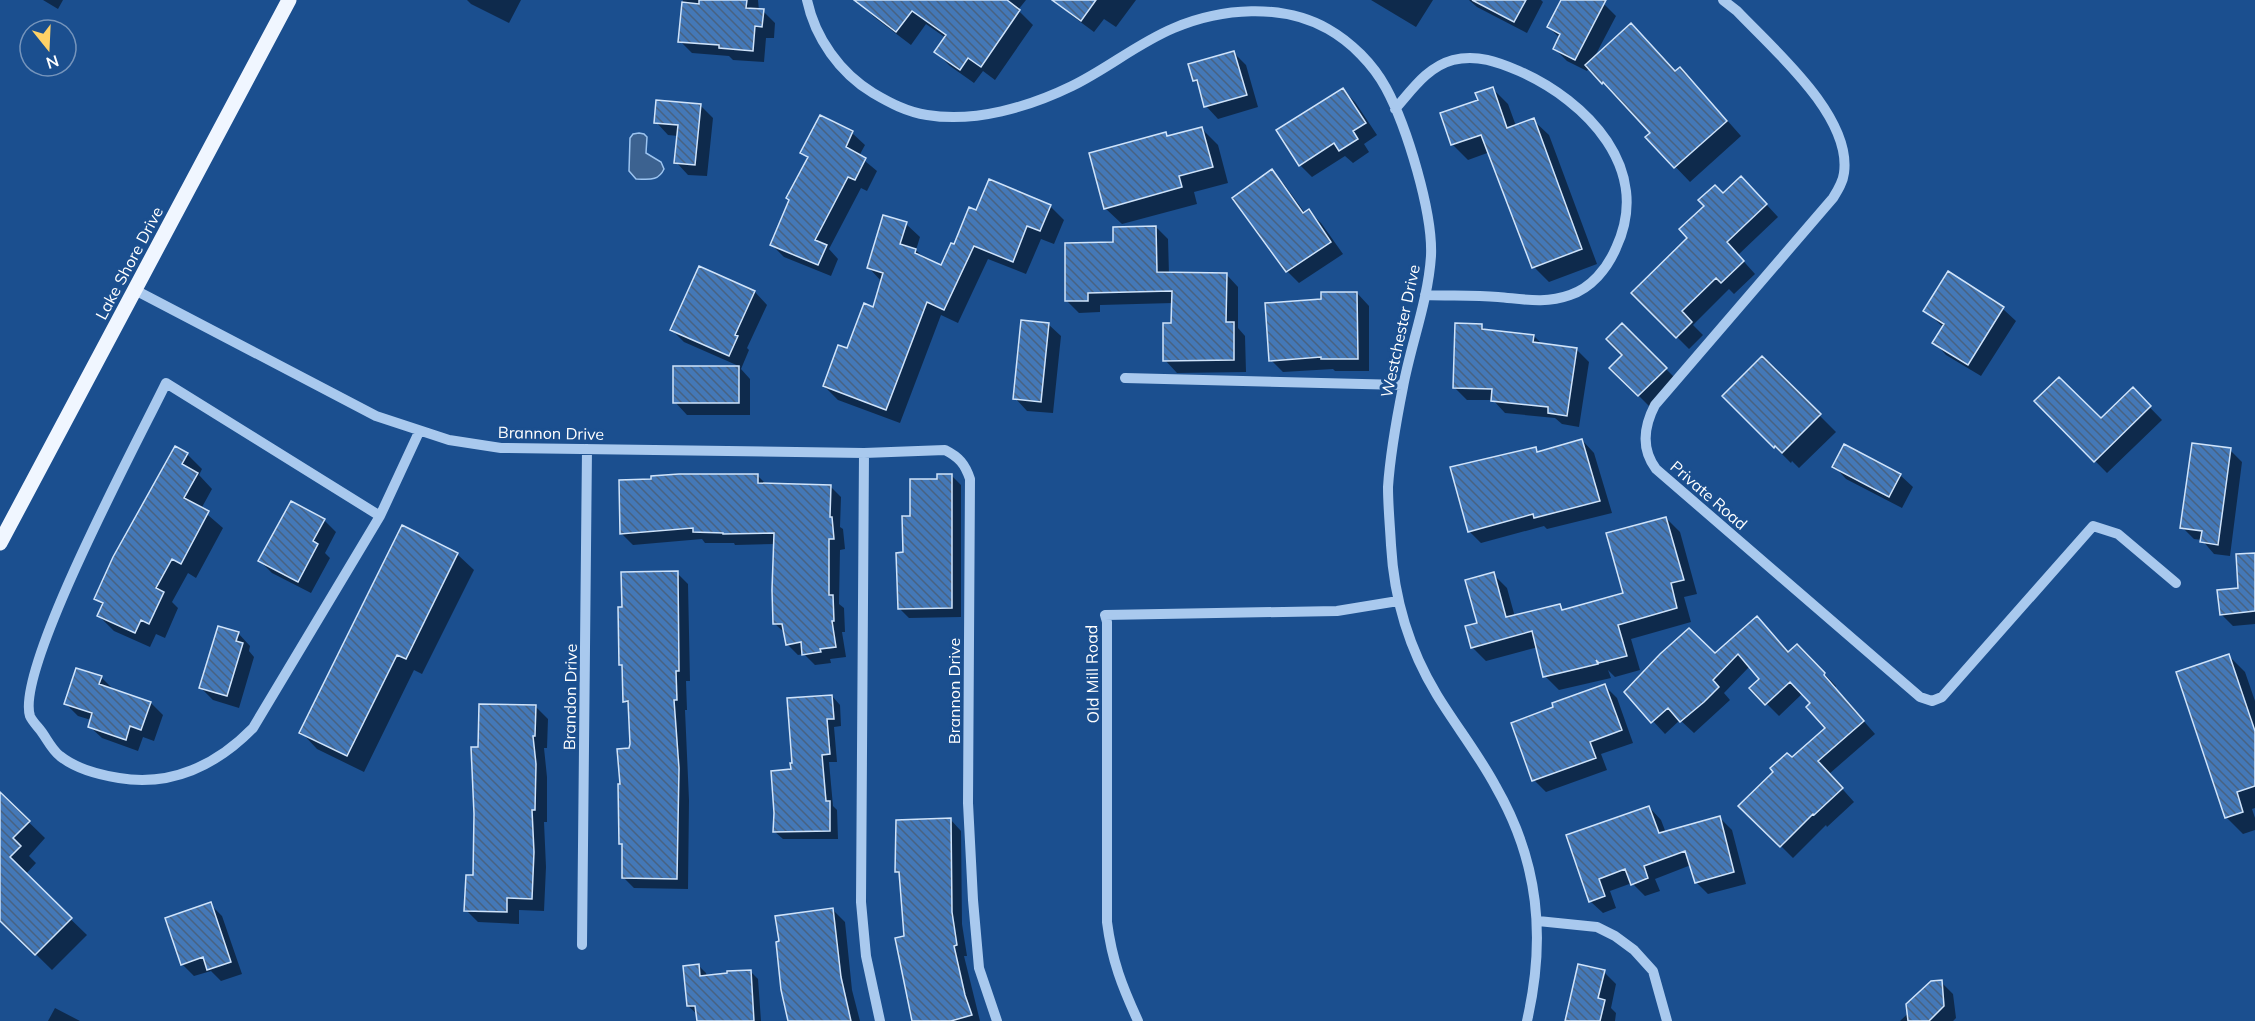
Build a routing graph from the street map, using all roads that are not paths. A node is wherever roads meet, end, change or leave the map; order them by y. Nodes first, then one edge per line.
1 (289, 0) edge
2 (807, 0) edge
3 (1723, 0) edge
4 (1395, 109) junction
5 (135, 290) junction
6 (1425, 295) junction
7 (1125, 378) dead end
8 (1403, 386) junction
9 (419, 432) junction
10 (587, 449) junction
11 (864, 453) junction
12 (380, 516) junction
13 (0, 543) edge
14 (2176, 582) dead end
15 (1398, 601) junction
16 (1538, 921) junction
17 (582, 945) dead end
18 (880, 1021) edge
19 (997, 1021) edge
20 (1138, 1021) edge
21 (1527, 1021) edge
22 (1667, 1021) edge

1 - 5 main road, Lake Shore Drive
2 - 4 street, Westchester Drive
3 - 14 street, Private Road
4 - 6 street, Westchester Drive
4 - 6 street
5 - 9 street, Brannon Drive
5 - 13 main road, Lake Shore Drive
6 - 8 street, Westchester Drive
7 - 8 street
8 - 15 street, Westchester Drive
9 - 10 street, Brannon Drive
9 - 12 street
10 - 11 street, Brannon Drive
10 - 17 street, Brandon Drive
11 - 18 street
11 - 19 street, Brannon Drive
12 - 12 street
15 - 16 street, Westchester Drive
15 - 20 street, Old Mill Road
16 - 21 street, Westchester Drive
16 - 22 street

